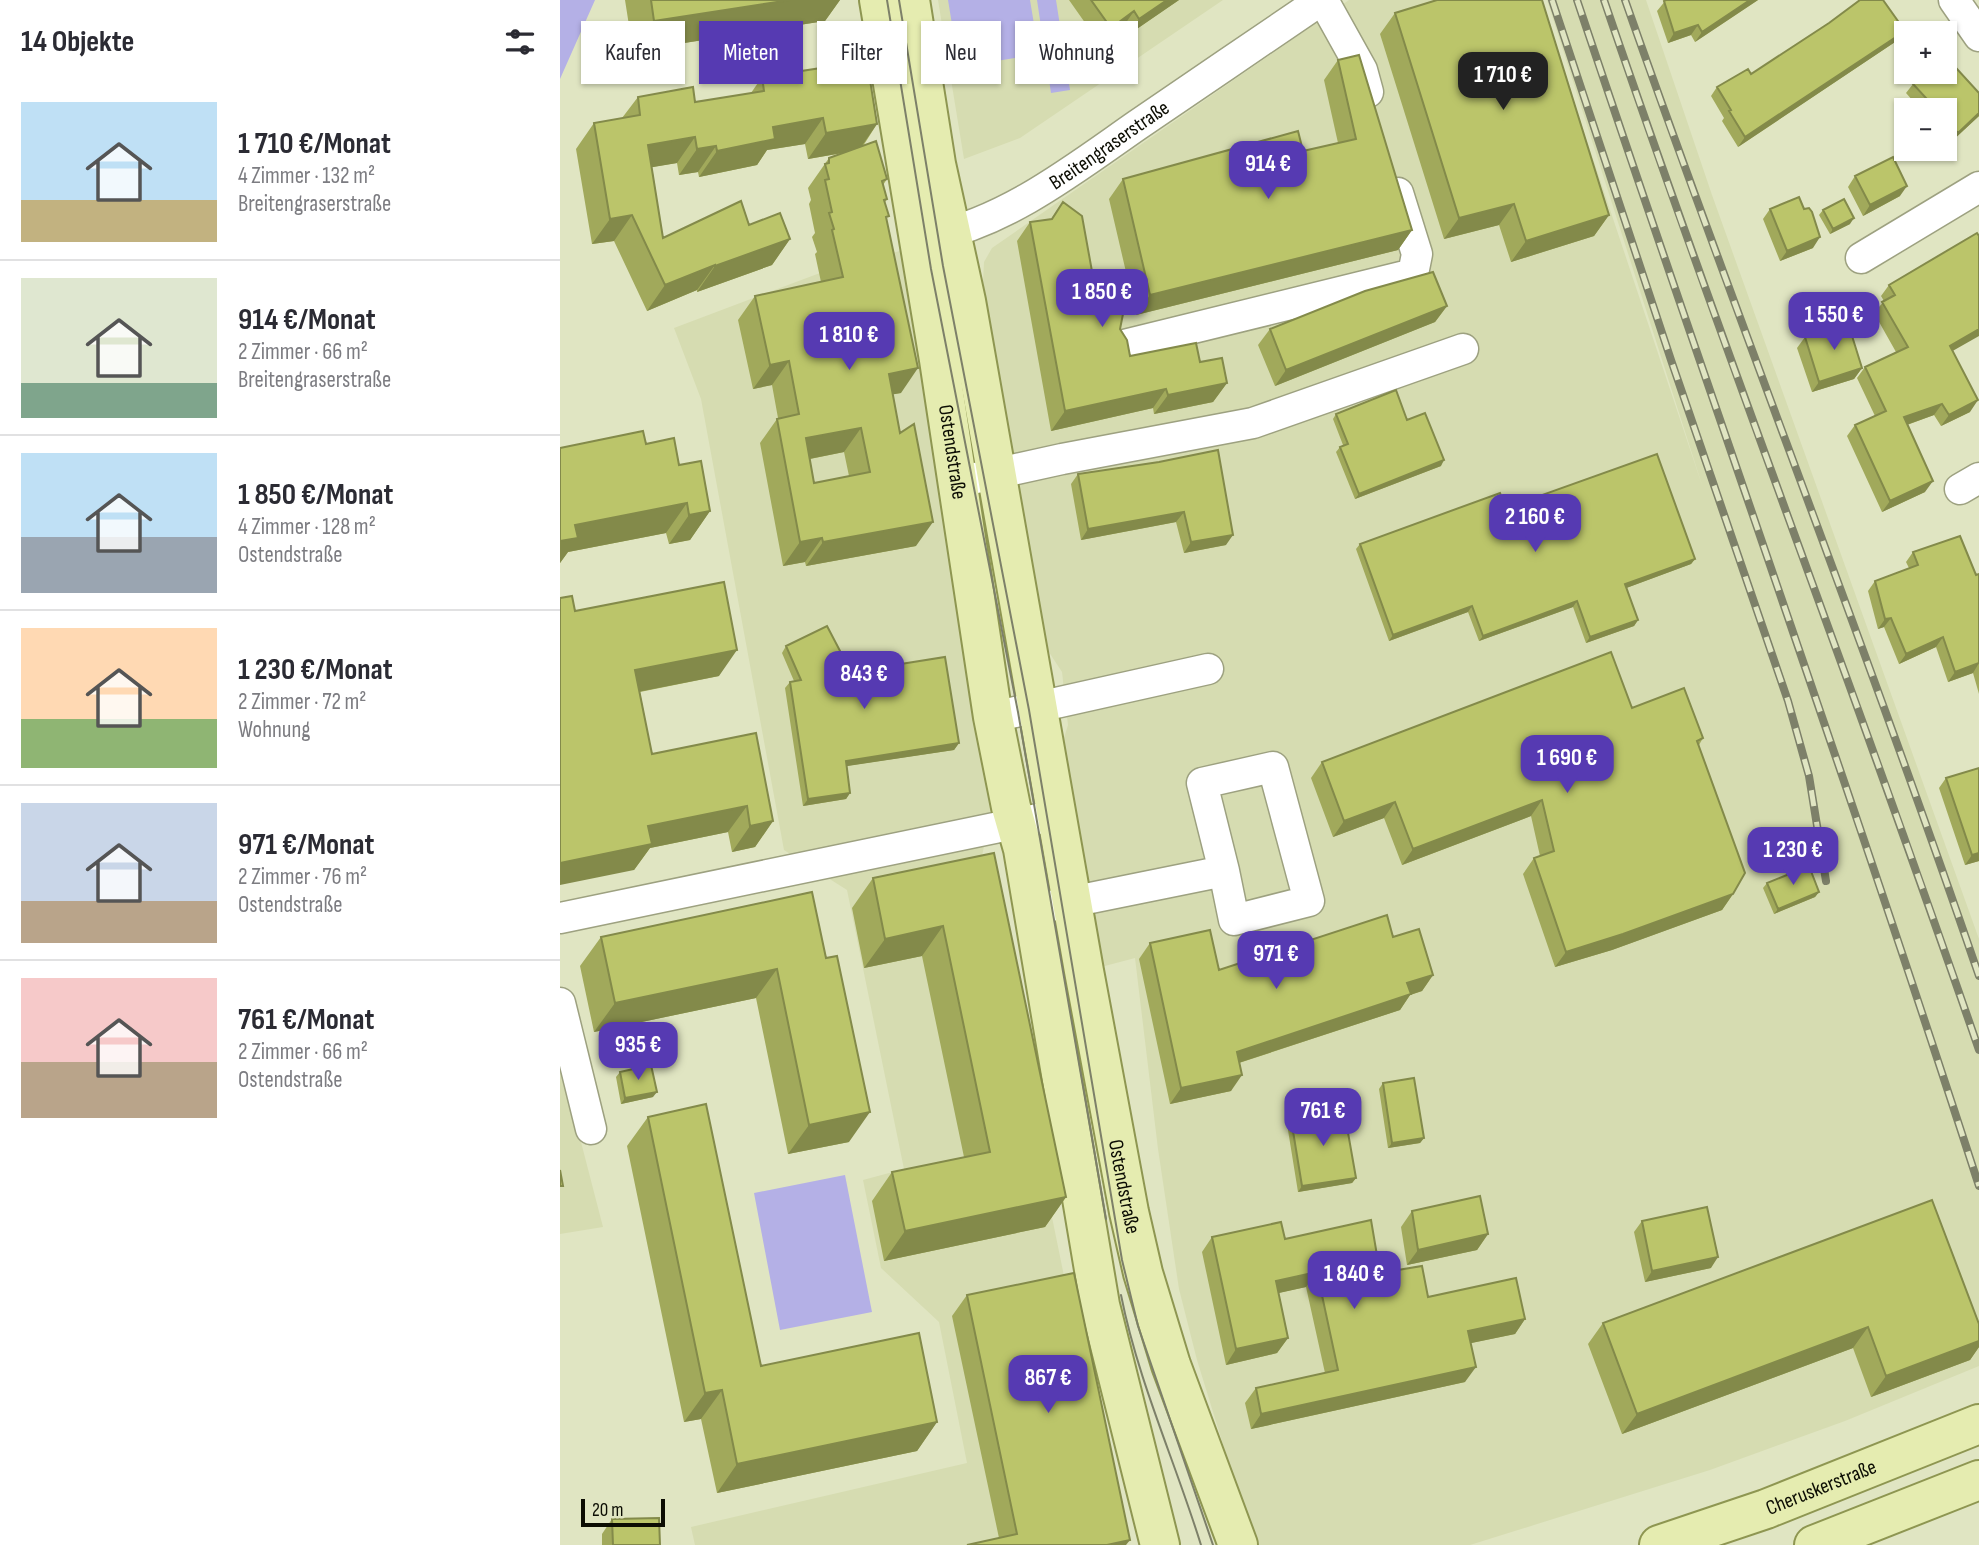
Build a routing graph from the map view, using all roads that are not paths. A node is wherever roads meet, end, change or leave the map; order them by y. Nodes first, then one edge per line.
1 (879, 0) edge
2 (910, 0) edge
3 (1322, 0) edge
4 (1954, 0) edge
5 (1979, 36) edge
6 (1378, 122) edge
7 (1389, 162) edge
8 (1979, 187) edge
9 (935, 235) junction
10 (1861, 258) dead end
11 (1124, 345) edge
12 (1463, 349) dead end
13 (997, 474) junction
14 (958, 482) junction
15 (1208, 670) dead end
16 (1039, 709) junction
17 (993, 717) junction
18 (1057, 815) junction
19 (1016, 823) junction
20 (1224, 871) junction
21 (1072, 902) junction
22 (1033, 908) junction
23 (560, 918) edge
24 (560, 1003) edge
25 (592, 1129) dead end
26 (1119, 1157) junction
27 (1078, 1164) junction
28 (1182, 1398) junction
29 (1127, 1418) junction
30 (1979, 1424) edge
31 (1979, 1480) edge
32 (1160, 1545) edge
33 (1238, 1545) edge
34 (1659, 1545) edge
35 (1814, 1545) edge

1 - 9 main road, Ostendstraße
2 - 9 main road, Ostendstraße
3 - 6 street
3 - 9 street, Breitengraserstraße
4 - 5 street
7 - 11 street
8 - 10 street
9 - 13 main road, Ostendstraße
9 - 14 main road, Ostendstraße
12 - 13 street
13 - 14 street
13 - 16 main road, Ostendstraße
14 - 17 main road, Ostendstraße
15 - 16 street
16 - 17 street
16 - 18 main road, Ostendstraße
17 - 19 main road, Ostendstraße
18 - 19 street
18 - 21 main road, Ostendstraße
19 - 22 main road, Ostendstraße
19 - 23 street
20 - 20 street
20 - 21 street
21 - 22 street
21 - 26 main road, Ostendstraße
22 - 27 main road, Ostendstraße
24 - 25 street
26 - 27 street
26 - 28 main road, Ostendstraße
27 - 29 main road, Ostendstraße
28 - 29 main road
28 - 33 main road, Ostendstraße
29 - 32 main road, Ostendstraße
30 - 34 main road, Cheruskerstraße
31 - 35 main road

